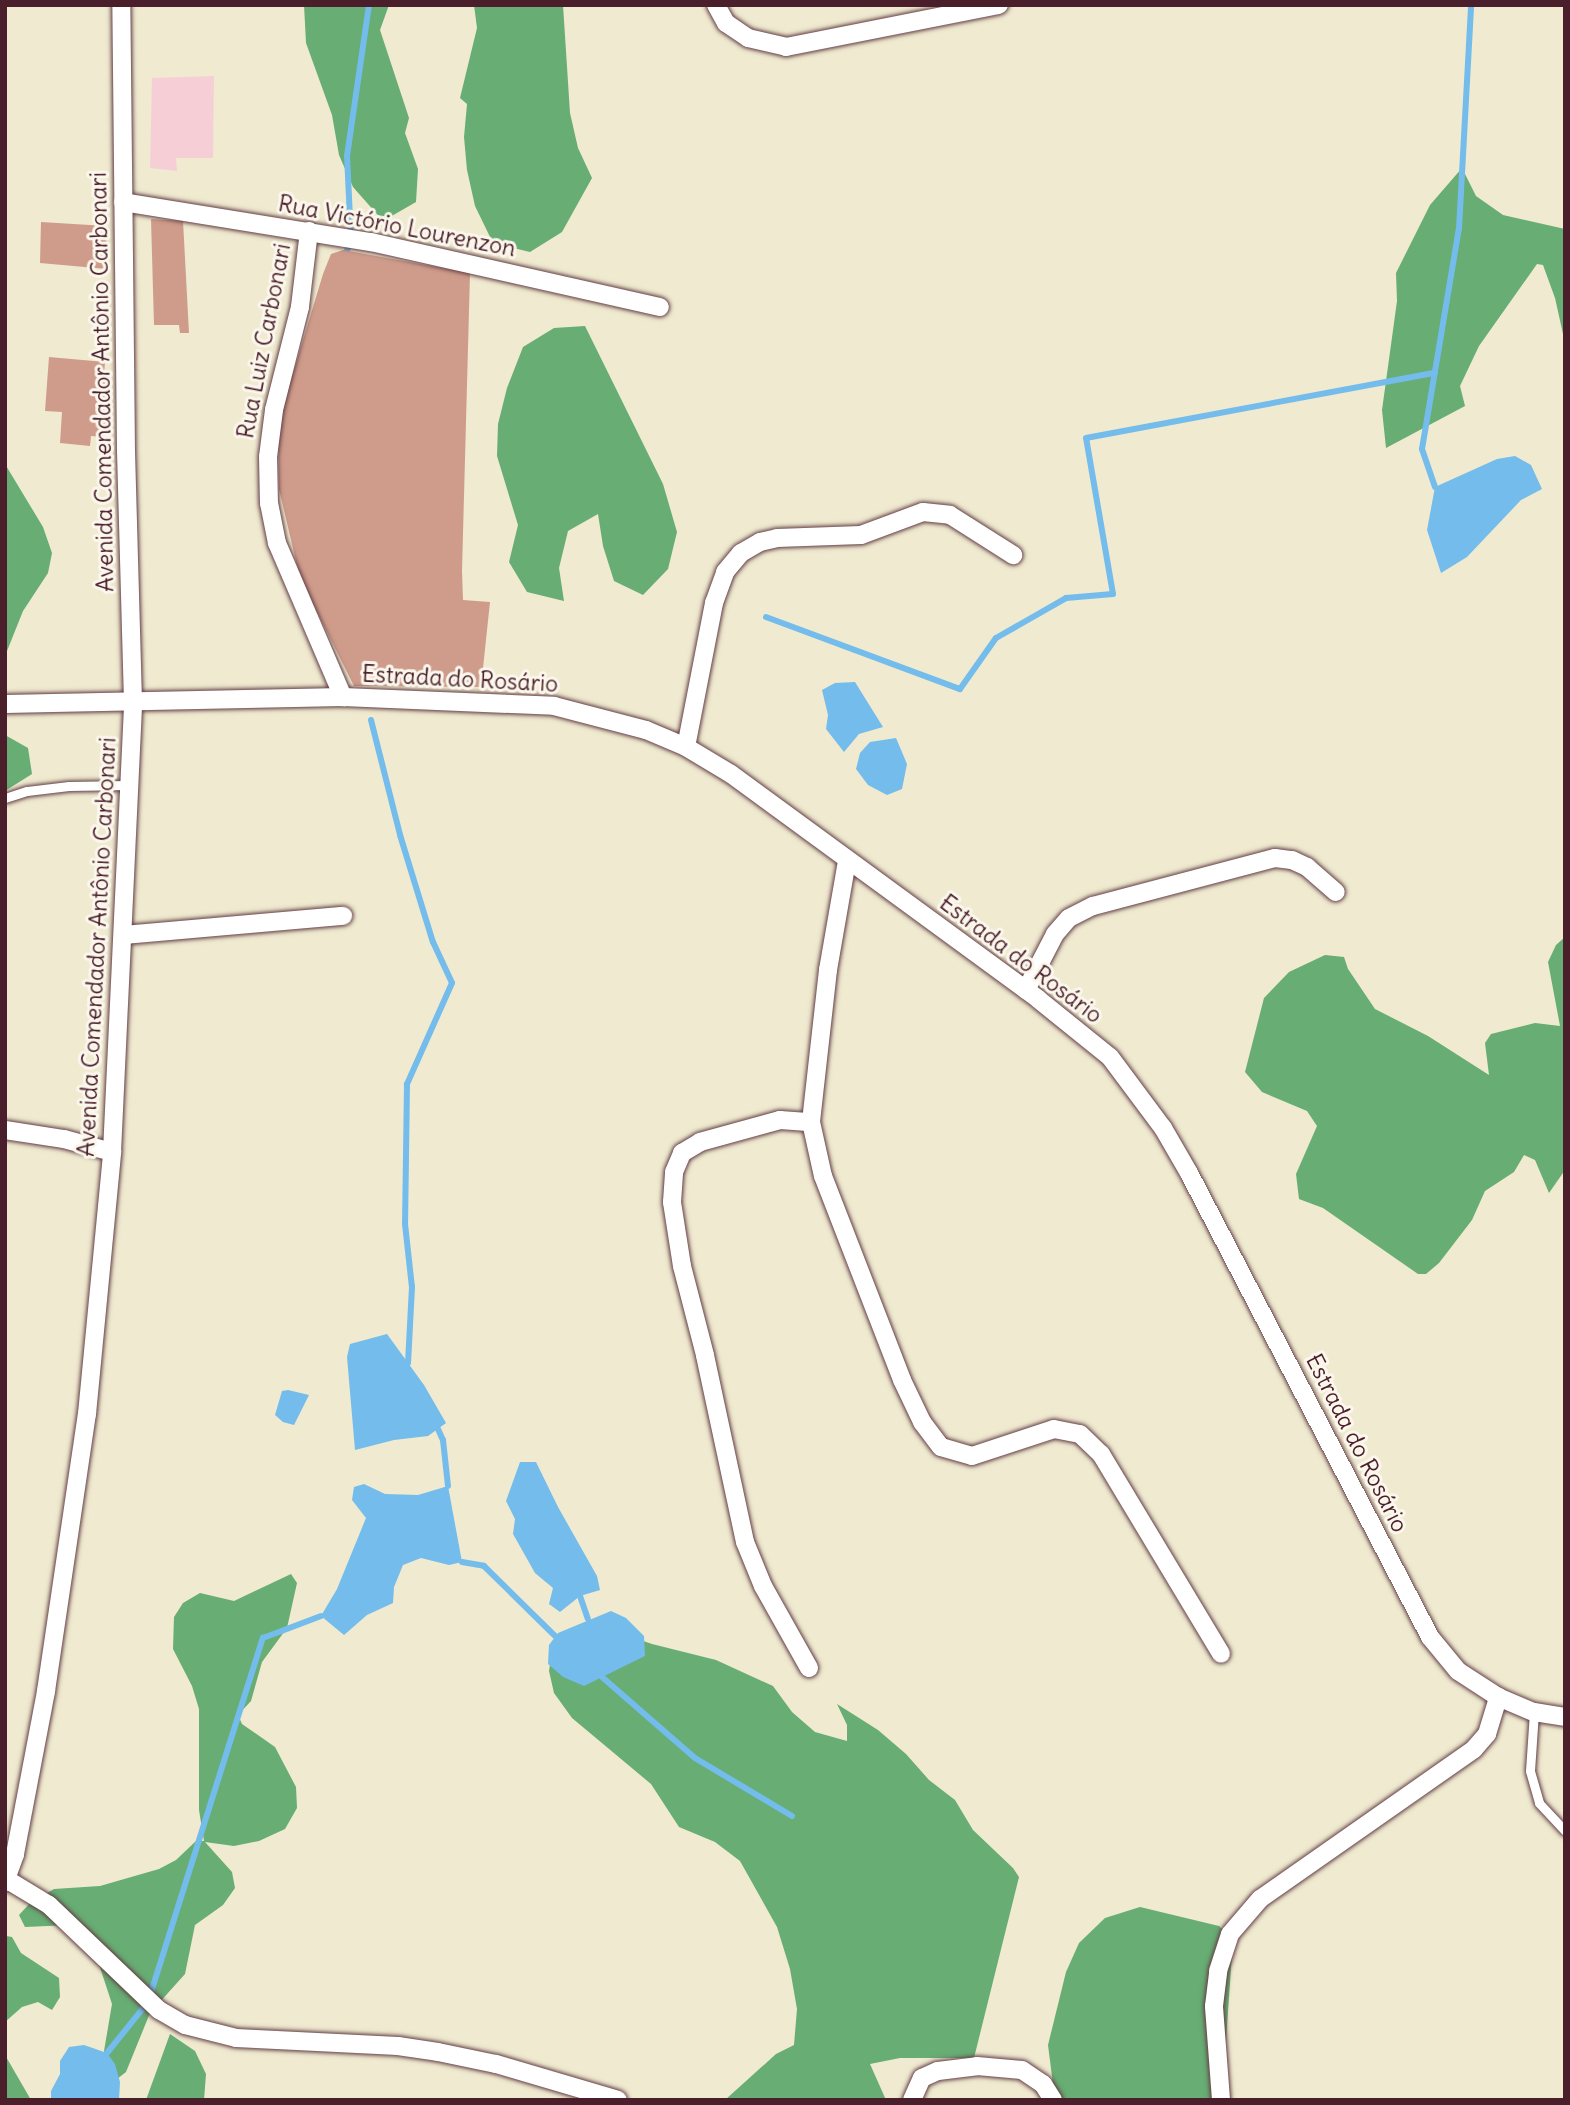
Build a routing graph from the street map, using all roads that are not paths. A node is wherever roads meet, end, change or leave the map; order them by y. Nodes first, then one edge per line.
1 (121, 5) edge
2 (716, 5) edge
3 (999, 5) edge
4 (123, 202) junction
5 (309, 231) junction
6 (660, 307) dead end
7 (1013, 555) dead end
8 (343, 697) junction
9 (133, 702) junction
10 (5, 704) edge
11 (687, 747) junction
12 (128, 785) junction
13 (5, 798) edge
14 (847, 861) junction
15 (1336, 892) dead end
16 (343, 916) dead end
17 (124, 935) junction
18 (1026, 990) junction
19 (811, 1122) junction
20 (5, 1130) edge
21 (112, 1152) junction
22 (1221, 1654) dead end
23 (809, 1668) dead end
24 (1498, 1697) junction
25 (1534, 1712) junction
26 (1565, 1717) edge
27 (1565, 1831) edge
28 (6, 1880) edge
29 (618, 2100) edge
30 (912, 2100) edge
31 (1053, 2100) edge
32 (1221, 2100) edge

1 - 4 street, Avenida Comendador Antônio Carbonari
2 - 3 street
4 - 5 street, Rua Victório Lourenzon
4 - 9 street, Avenida Comendador Antônio Carbonari
5 - 6 street, Rua Victório Lourenzon
5 - 8 street, Rua Luiz Carbonari
7 - 11 street
8 - 9 street, Estrada do Rosário
8 - 11 street, Estrada do Rosário
9 - 10 street, Estrada do Rosário
9 - 12 street, Avenida Comendador Antônio Carbonari
11 - 14 street, Estrada do Rosário
12 - 13 lane
12 - 17 street, Avenida Comendador Antônio Carbonari
14 - 18 street, Estrada do Rosário
14 - 19 street
15 - 18 street
16 - 17 street
17 - 21 street, Avenida Comendador Antônio Carbonari
18 - 24 street, Estrada do Rosário
19 - 22 street
19 - 23 street
20 - 21 street
21 - 28 street, Avenida Comendador Antônio Carbonari
24 - 25 street, Estrada do Rosário
24 - 32 street
25 - 26 street, Estrada do Rosário
25 - 27 lane
28 - 29 street
30 - 31 street

